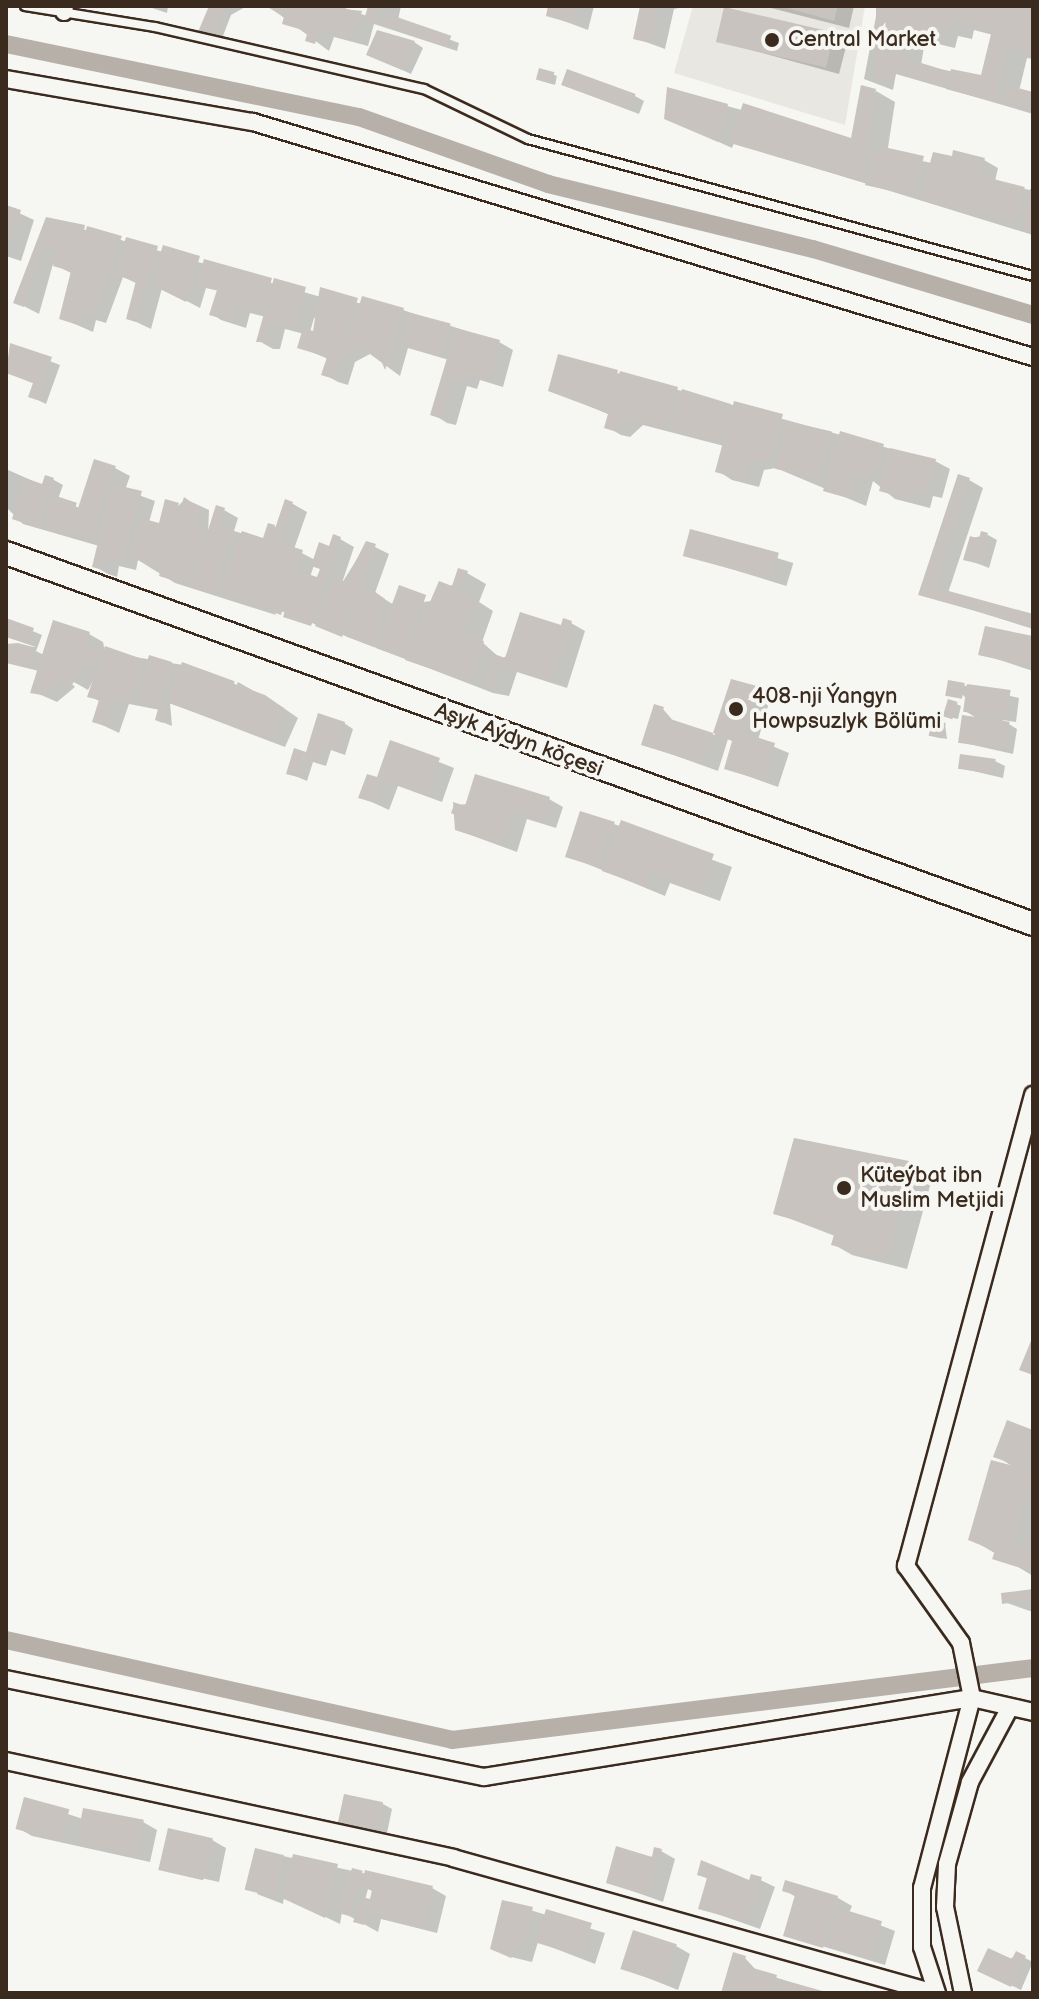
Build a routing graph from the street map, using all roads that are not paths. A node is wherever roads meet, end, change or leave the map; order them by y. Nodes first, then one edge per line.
1 (25, 6) edge
2 (64, 9) edge
3 (6, 79) edge
4 (1033, 276) edge
5 (1033, 357) edge
6 (6, 553) edge
7 (1033, 924) edge
8 (1033, 1095) edge
9 (1028, 1133) edge
10 (6, 1679) edge
11 (972, 1698) junction
12 (1008, 1711) junction
13 (1033, 1712) edge
14 (6, 1761) edge
15 (936, 1993) edge
16 (963, 1993) edge

1 - 2 lane
2 - 4 lane
3 - 5 street
6 - 7 main road, Aşyk Aýdyn köçesi
8 - 9 street
9 - 11 street
10 - 11 street
11 - 12 street
11 - 15 street
12 - 13 street
12 - 16 street
14 - 15 street

